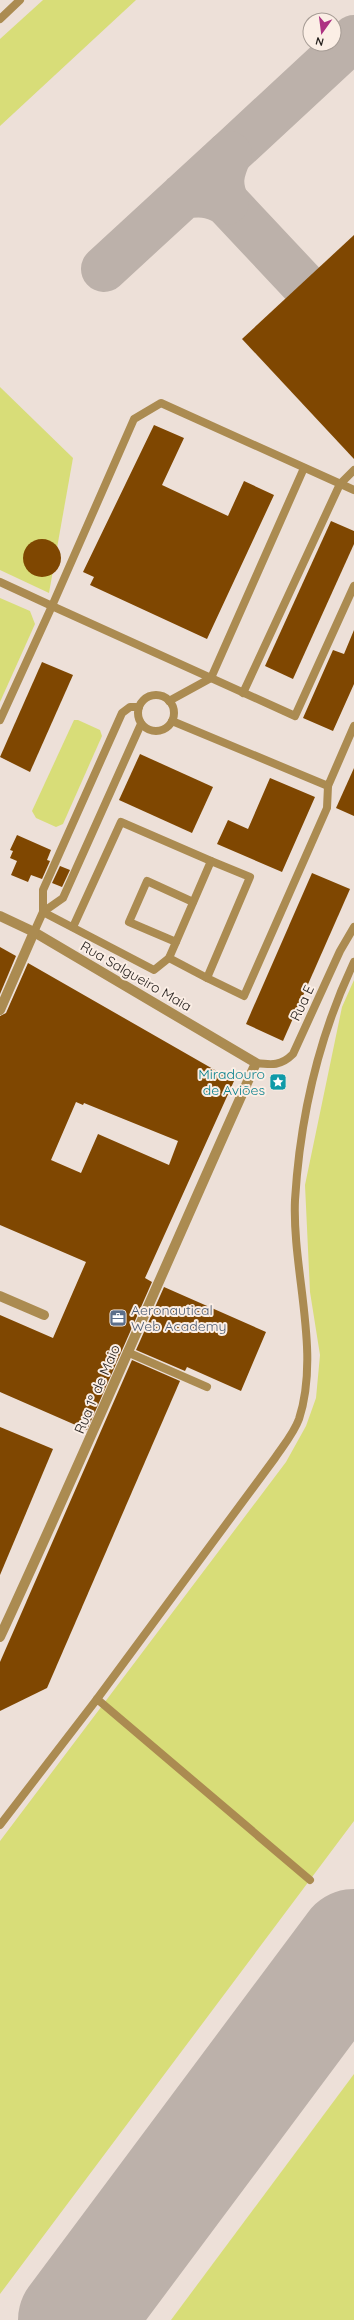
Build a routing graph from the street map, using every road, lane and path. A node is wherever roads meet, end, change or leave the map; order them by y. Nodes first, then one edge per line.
1 (20, 0) edge
2 (0, 19) edge
3 (304, 468) junction
4 (354, 470) edge
5 (340, 484) junction
6 (354, 490) edge
7 (0, 582) edge
8 (354, 586) edge
9 (52, 606) junction
10 (211, 678) junction
11 (244, 693) junction
12 (169, 701) junction
13 (139, 706) junction
14 (0, 720) edge
15 (172, 721) junction
16 (141, 724) junction
17 (354, 726) edge
18 (328, 786) junction
19 (211, 861) junction
20 (193, 902) junction
21 (43, 912) junction
22 (0, 916) edge
23 (73, 927) junction
24 (354, 927) edge
25 (34, 932) junction
26 (176, 942) junction
27 (169, 958) junction
28 (354, 962) edge
29 (207, 978) junction
30 (0, 1010) edge
31 (256, 1063) junction
32 (0, 1296) edge
33 (44, 1315) dead end
34 (127, 1352) junction
35 (207, 1387) dead end
36 (0, 1637) edge
37 (97, 1699) junction
38 (0, 1825) edge
39 (310, 1880) dead end

1 - 2 lane
3 - 5 lane
3 - 9 lane
3 - 10 lane
4 - 5 lane
5 - 6 lane
5 - 11 lane
7 - 9 lane
8 - 11 lane
9 - 10 lane
9 - 14 lane
10 - 11 lane
10 - 12 lane
12 - 13 lane
12 - 15 lane
13 - 16 lane
13 - 21 lane
15 - 16 lane
15 - 18 lane
16 - 21 lane
17 - 18 lane
18 - 29 lane
19 - 20 lane
19 - 23 lane
19 - 29 lane
20 - 26 lane
20 - 26 lane
21 - 23 lane
21 - 25 lane
22 - 25 street, Rua Salgueiro Maia
23 - 27 lane
24 - 31 lane, Rua E
25 - 30 street
25 - 31 street, Rua Salgueiro Maia
26 - 27 lane
27 - 29 lane
28 - 37 lane
31 - 34 street, Rua 1º de Maio
32 - 33 street
34 - 35 lane
34 - 36 street, Rua 1º de Maio
37 - 38 lane
37 - 39 lane

